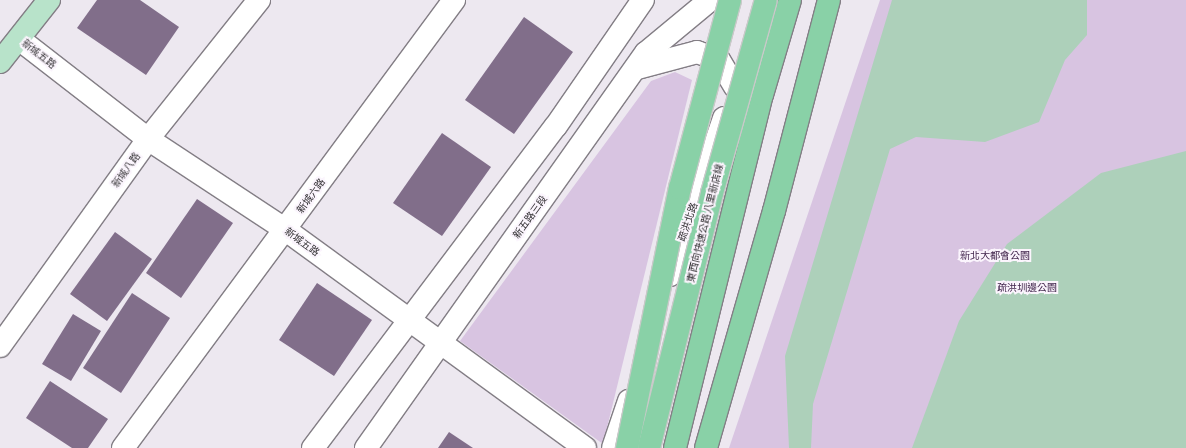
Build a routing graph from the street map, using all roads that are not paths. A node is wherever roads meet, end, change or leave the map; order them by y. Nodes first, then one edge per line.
1 (49, 0) edge
2 (259, 0) edge
3 (454, 0) edge
4 (643, 0) edge
5 (710, 0) edge
6 (730, 0) edge
7 (766, 0) edge
8 (770, 0) edge
9 (790, 0) edge
10 (829, 0) edge
11 (19, 39) junction
12 (0, 62) edge
13 (637, 68) junction
14 (735, 87) junction
15 (148, 139) junction
16 (286, 230) junction
17 (409, 320) junction
18 (439, 344) junction
19 (0, 346) edge
20 (123, 448) edge
21 (313, 448) edge
22 (366, 448) edge
23 (584, 448) edge
24 (613, 448) edge
25 (626, 448) edge
26 (649, 448) edge
27 (676, 448) edge
28 (706, 448) edge

1 - 11 main road
2 - 15 street, 新城八路
3 - 16 street, 新城六路
4 - 17 street
5 - 13 street, 新五路三段
6 - 25 highway, bridge
7 - 26 highway, 東西向快速公路 八里新店線, bridge
8 - 14 street, 疏洪北路
9 - 27 highway
10 - 28 highway
11 - 12 main road
11 - 15 street, 新城五路
13 - 14 street
13 - 18 street, 新五路三段
14 - 24 street, 疏洪北路
15 - 16 street, 新城五路
15 - 19 street, 新城八路
16 - 17 street, 新城五路
16 - 20 street, 新城六路
17 - 18 street, 新城五路
17 - 21 street
18 - 22 street, 新五路三段
18 - 23 street, 新城五路

